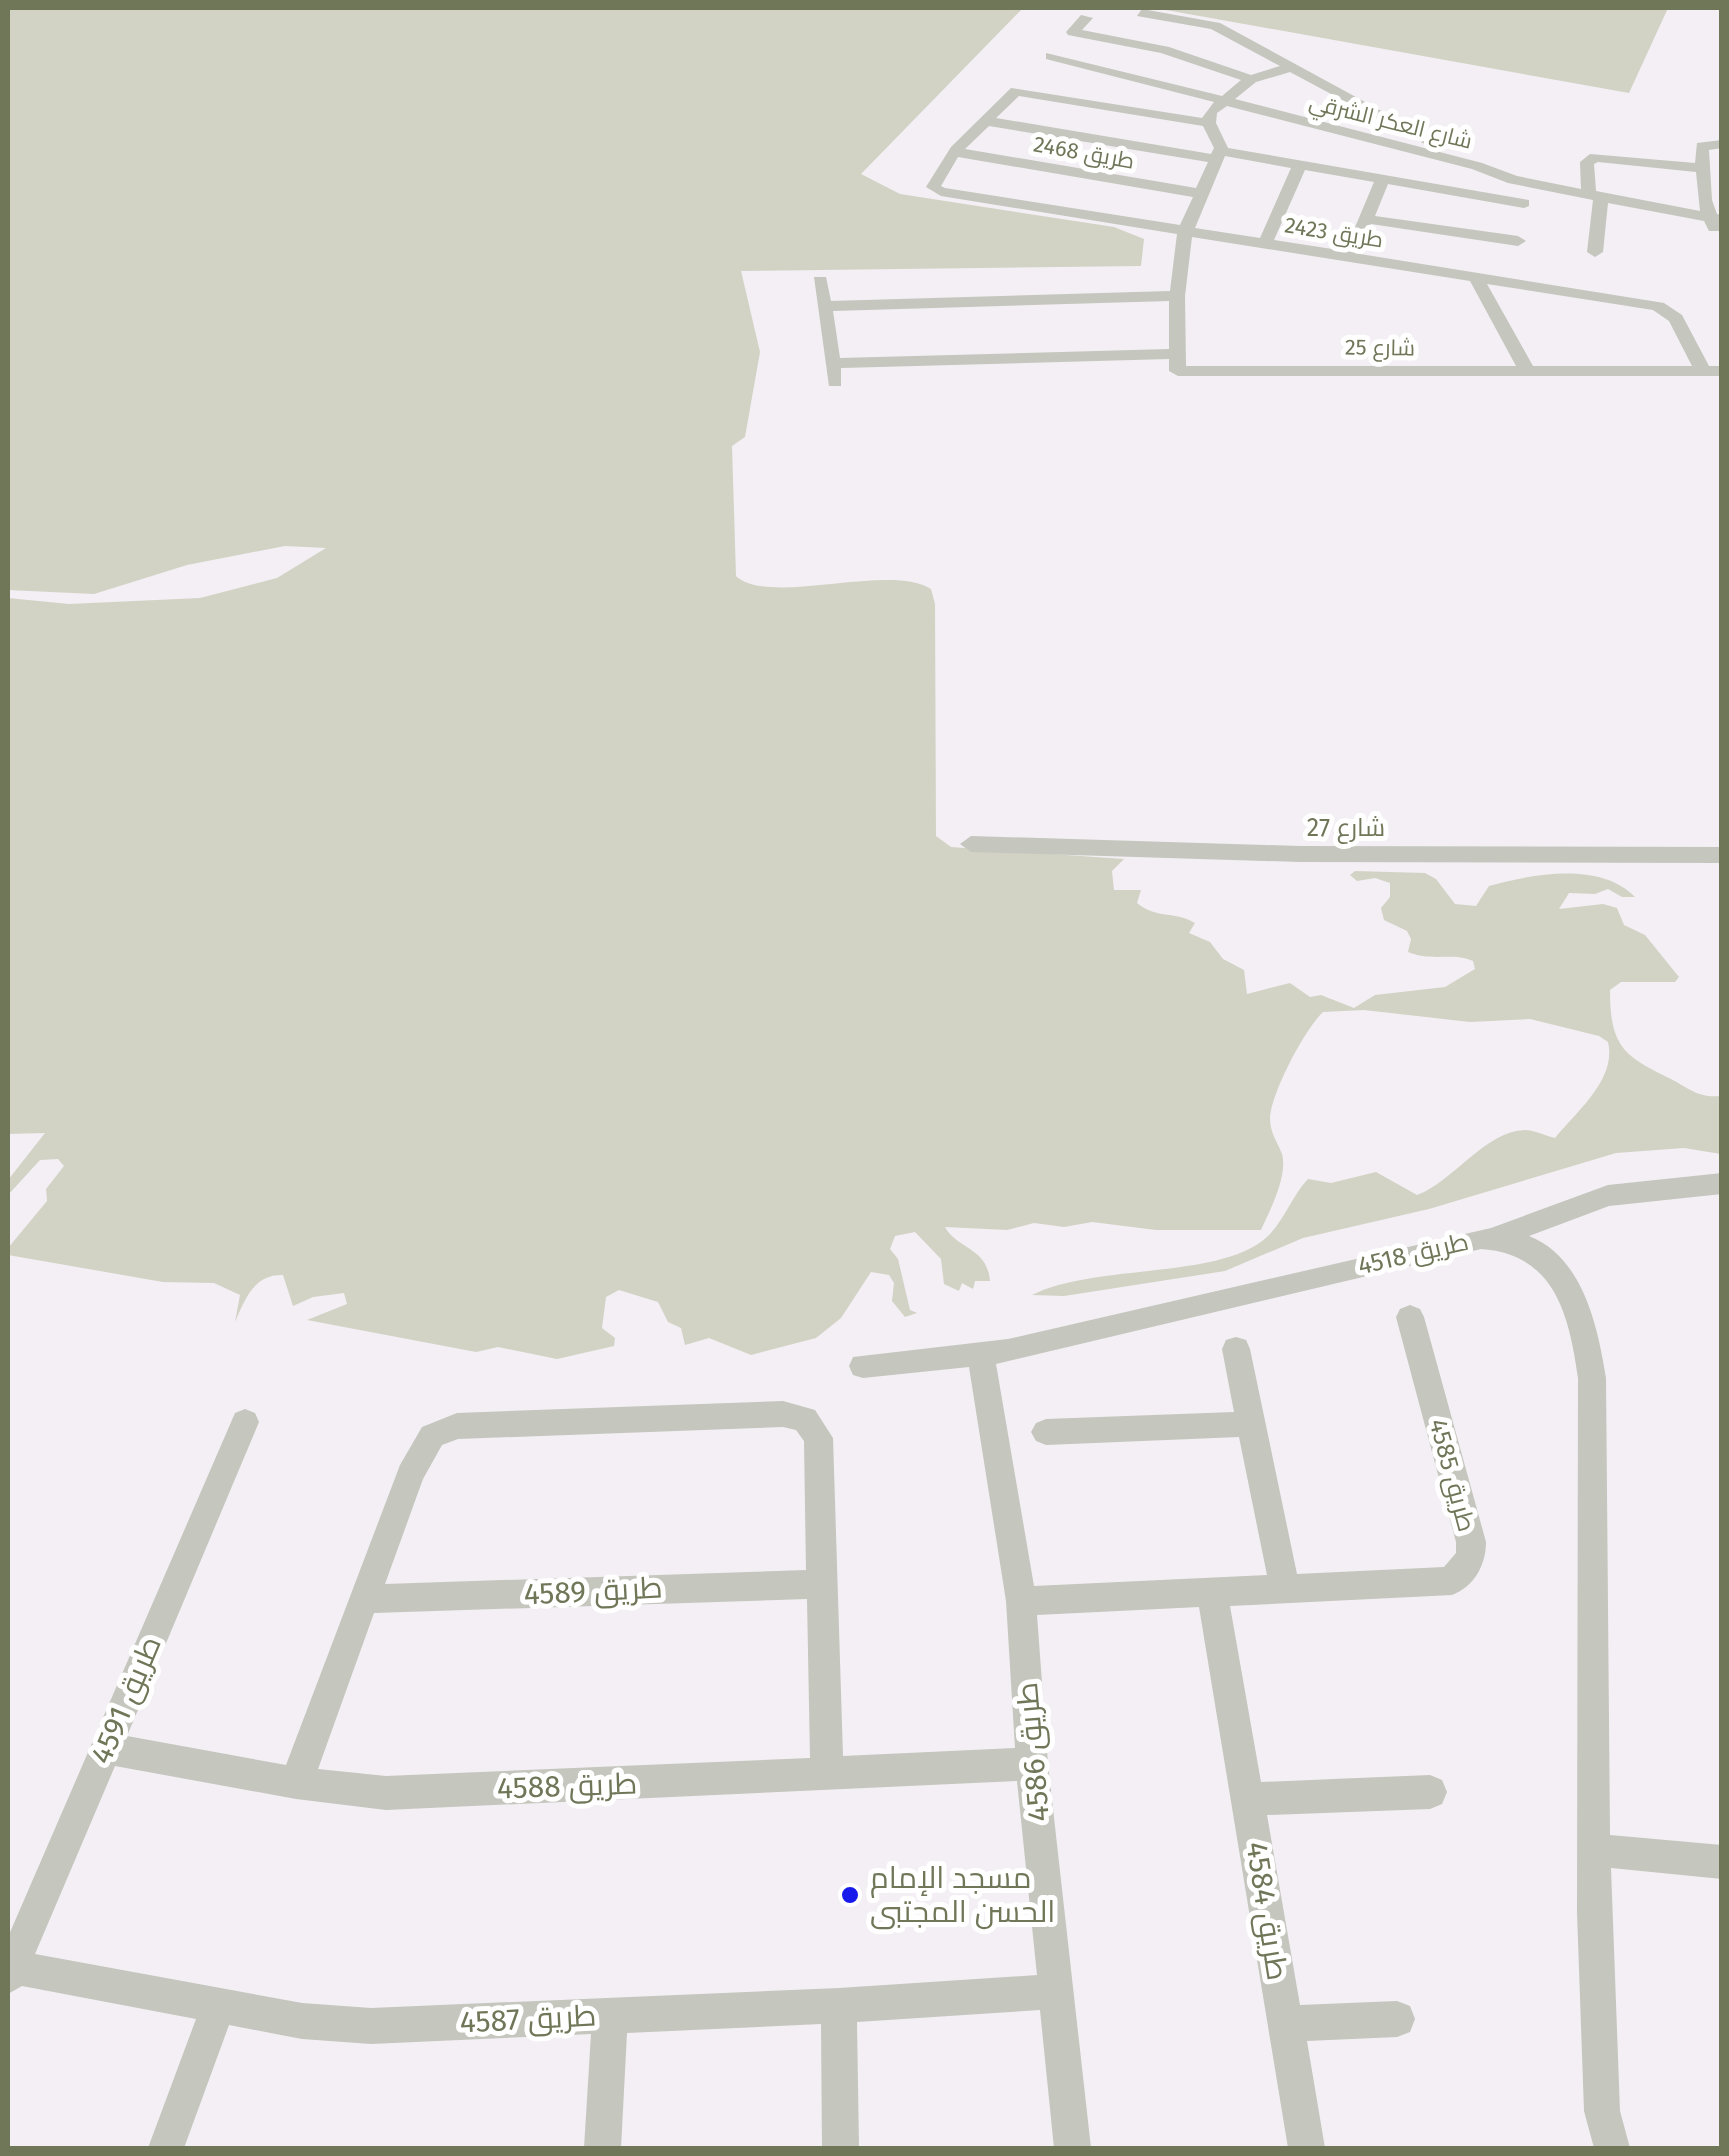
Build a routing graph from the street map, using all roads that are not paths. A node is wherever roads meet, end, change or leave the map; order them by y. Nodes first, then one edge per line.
1 (1142, 13) dead end
2 (1086, 18) dead end
3 (1074, 32) junction
4 (1040, 67) junction
5 (1291, 67) junction
6 (1251, 79) junction
7 (1016, 91) junction
8 (1348, 95) junction
9 (1222, 100) junction
10 (1297, 120) junction
11 (986, 121) junction
12 (1209, 122) junction
13 (1722, 144) edge
14 (958, 152) junction
15 (1219, 155) junction
16 (1299, 166) junction
17 (1477, 166) junction
18 (1701, 168) junction
19 (1382, 180) junction
20 (1527, 183) junction
21 (1203, 194) junction
22 (1595, 196) junction
23 (1524, 202) junction
24 (1366, 218) junction
25 (1714, 219) edge
26 (1186, 232) junction
27 (1722, 234) edge
28 (1265, 244) junction
29 (1595, 252) dead end
30 (1350, 258) junction
31 (1515, 262) junction
32 (1476, 278) junction
33 (820, 280) dead end
34 (1176, 296) junction
35 (824, 306) junction
36 (1176, 354) junction
37 (832, 363) junction
38 (1717, 372) edge
39 (1528, 373) junction
40 (835, 382) dead end
41 (971, 844) dead end
42 (1722, 855) edge
43 (1722, 1183) edge
44 (1496, 1237) junction
45 (1410, 1317) dead end
46 (1236, 1349) dead end
47 (980, 1356) junction
48 (864, 1366) dead end
49 (244, 1422) dead end
50 (1251, 1424) junction
51 (1046, 1432) dead end
52 (820, 1584) junction
53 (1285, 1590) junction
54 (1212, 1592) junction
55 (366, 1599) junction
56 (1022, 1601) junction
57 (106, 1748) junction
58 (1032, 1764) junction
59 (827, 1775) junction
60 (296, 1783) junction
61 (1430, 1792) dead end
62 (1248, 1799) junction
63 (1594, 1850) junction
64 (1722, 1862) edge
65 (10, 1972) edge
66 (1057, 1991) junction
67 (219, 2006) junction
68 (839, 2006) junction
69 (610, 2015) junction
70 (1397, 2019) dead end
71 (1286, 2024) junction
72 (166, 2148) edge
73 (604, 2148) edge
74 (840, 2148) edge
75 (1072, 2148) edge
76 (1307, 2148) edge
77 (1612, 2148) edge

1 - 5 street
2 - 3 street
3 - 4 street
3 - 6 street
4 - 7 street
4 - 9 street, شارع العكر الشرقي
5 - 6 street
5 - 8 street
6 - 9 street
7 - 11 street
7 - 12 street
8 - 10 street
8 - 17 street
9 - 10 street, شارع العكر الشرقي
9 - 12 street
10 - 17 street, شارع العكر الشرقي
11 - 14 street
11 - 15 street, طريق 2468
12 - 15 street
13 - 18 street
14 - 21 street, طريق 2468
14 - 26 street, طريق 2423
15 - 16 street, طريق 2468
15 - 21 street
16 - 19 street, طريق 2468
16 - 28 street
17 - 20 street, شارع العكر الشرقي
18 - 22 street
18 - 25 street
19 - 23 street, طريق 2468
19 - 24 street
20 - 22 street, شارع العكر الشرقي
20 - 23 street
21 - 26 street
22 - 25 street, شارع العكر الشرقي
22 - 29 street
23 - 31 street
24 - 30 street
24 - 31 street
25 - 27 street
26 - 28 street, طريق 2423
26 - 34 street
28 - 30 street, طريق 2423
30 - 32 street, طريق 2423
31 - 32 street, طريق 2423
31 - 38 street, طريق 2423
32 - 39 street
33 - 35 street
34 - 35 street
34 - 36 street
35 - 37 street
36 - 37 street
36 - 39 street, شارع 25
37 - 40 street
38 - 39 street, شارع 25
41 - 42 street, شارع 27
43 - 44 street
44 - 47 street, طريق 4518
44 - 63 street, طريق 4518
45 - 53 street, طريق 4585
46 - 50 street
47 - 48 street, طريق 4518
47 - 56 street, طريق 4586
49 - 57 street, طريق 4591
50 - 51 street
50 - 53 street
52 - 55 street, طريق 4589
52 - 55 street
52 - 59 street
53 - 54 street, طريق 4585
54 - 56 street, طريق 4585
54 - 62 street, طريق 4584
55 - 60 street
56 - 58 street, طريق 4586
57 - 60 street, طريق 4588
57 - 65 street, طريق 4591
58 - 59 street, طريق 4588
58 - 66 street, طريق 4586
59 - 60 street, طريق 4588
61 - 62 street
62 - 71 street, طريق 4584
63 - 64 street
63 - 77 street, طريق 4518
65 - 67 street, طريق 4587
66 - 68 street, طريق 4587
66 - 75 street, طريق 4586
67 - 69 street, طريق 4587
67 - 72 street
68 - 69 street, طريق 4587
68 - 74 street
69 - 73 street
70 - 71 street
71 - 76 street, طريق 4584

